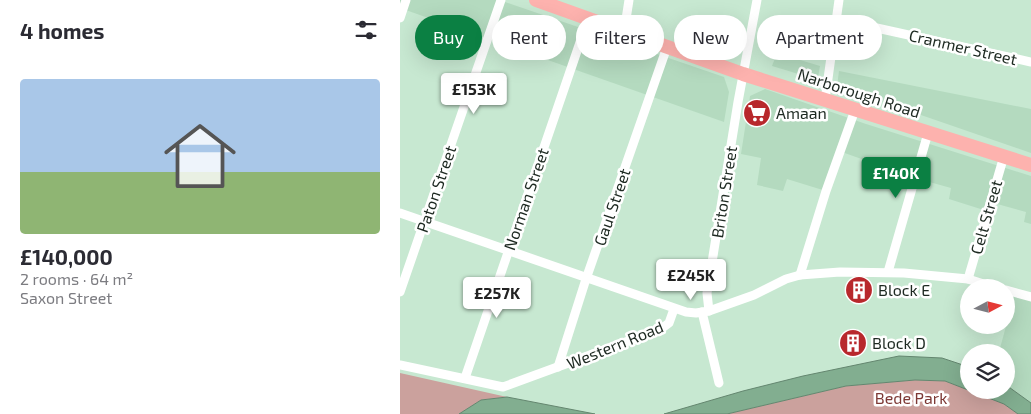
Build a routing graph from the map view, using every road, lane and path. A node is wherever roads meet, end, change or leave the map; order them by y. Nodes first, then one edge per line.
1 (406, 0) edge
2 (501, 0) edge
3 (538, 0) edge
4 (629, 0) edge
5 (756, 0) edge
6 (839, 0) edge
7 (576, 15) edge
8 (627, 15) edge
9 (837, 15) edge
10 (400, 18) edge
11 (882, 29) edge
12 (664, 46) edge
13 (667, 47) junction
14 (576, 54) edge
15 (830, 60) edge
16 (1031, 62) edge
17 (744, 74) junction
18 (825, 100) junction
19 (855, 110) junction
20 (928, 133) junction
21 (1004, 156) junction
22 (1031, 165) edge
23 (400, 213) edge
24 (425, 222) junction
25 (507, 251) junction
26 (888, 272) junction
27 (800, 275) junction
28 (586, 279) junction
29 (968, 279) joint
30 (400, 292) edge
31 (1015, 293) edge
32 (1031, 297) edge
33 (674, 309) junction
34 (706, 311) junction
35 (400, 364) edge
36 (558, 367) junction
37 (465, 378) junction
38 (719, 383) dead end

1 - 10 street
2 - 24 street, Paton Street
3 - 7 main road, Narborough Road
4 - 8 street
5 - 17 street, Briton Street
6 - 9 street
11 - 16 street, Cranmer Street
12 - 13 main road, Narborough Road
13 - 17 main road, Narborough Road
13 - 28 street, Gaul Street
14 - 25 street, Norman Street
15 - 18 street
17 - 18 main road, Narborough Road
17 - 34 street, Briton Street
18 - 19 main road, Narborough Road
19 - 20 main road, Narborough Road
19 - 27 street
20 - 21 main road, Narborough Road
20 - 26 street
21 - 22 main road, Narborough Road
21 - 29 street, Celt Street
23 - 24 street
24 - 25 street
24 - 30 street, Paton Street
25 - 28 street
25 - 37 street, Norman Street
26 - 27 street, Western Road
26 - 29 street, Western Road
27 - 34 street, Western Road
28 - 33 street
28 - 36 street, Gaul Street
31 - 32 street
33 - 34 street, Western Road
33 - 36 street, Western Road
34 - 38 street, Briton Street
35 - 37 street, Western Road
36 - 37 street, Western Road

